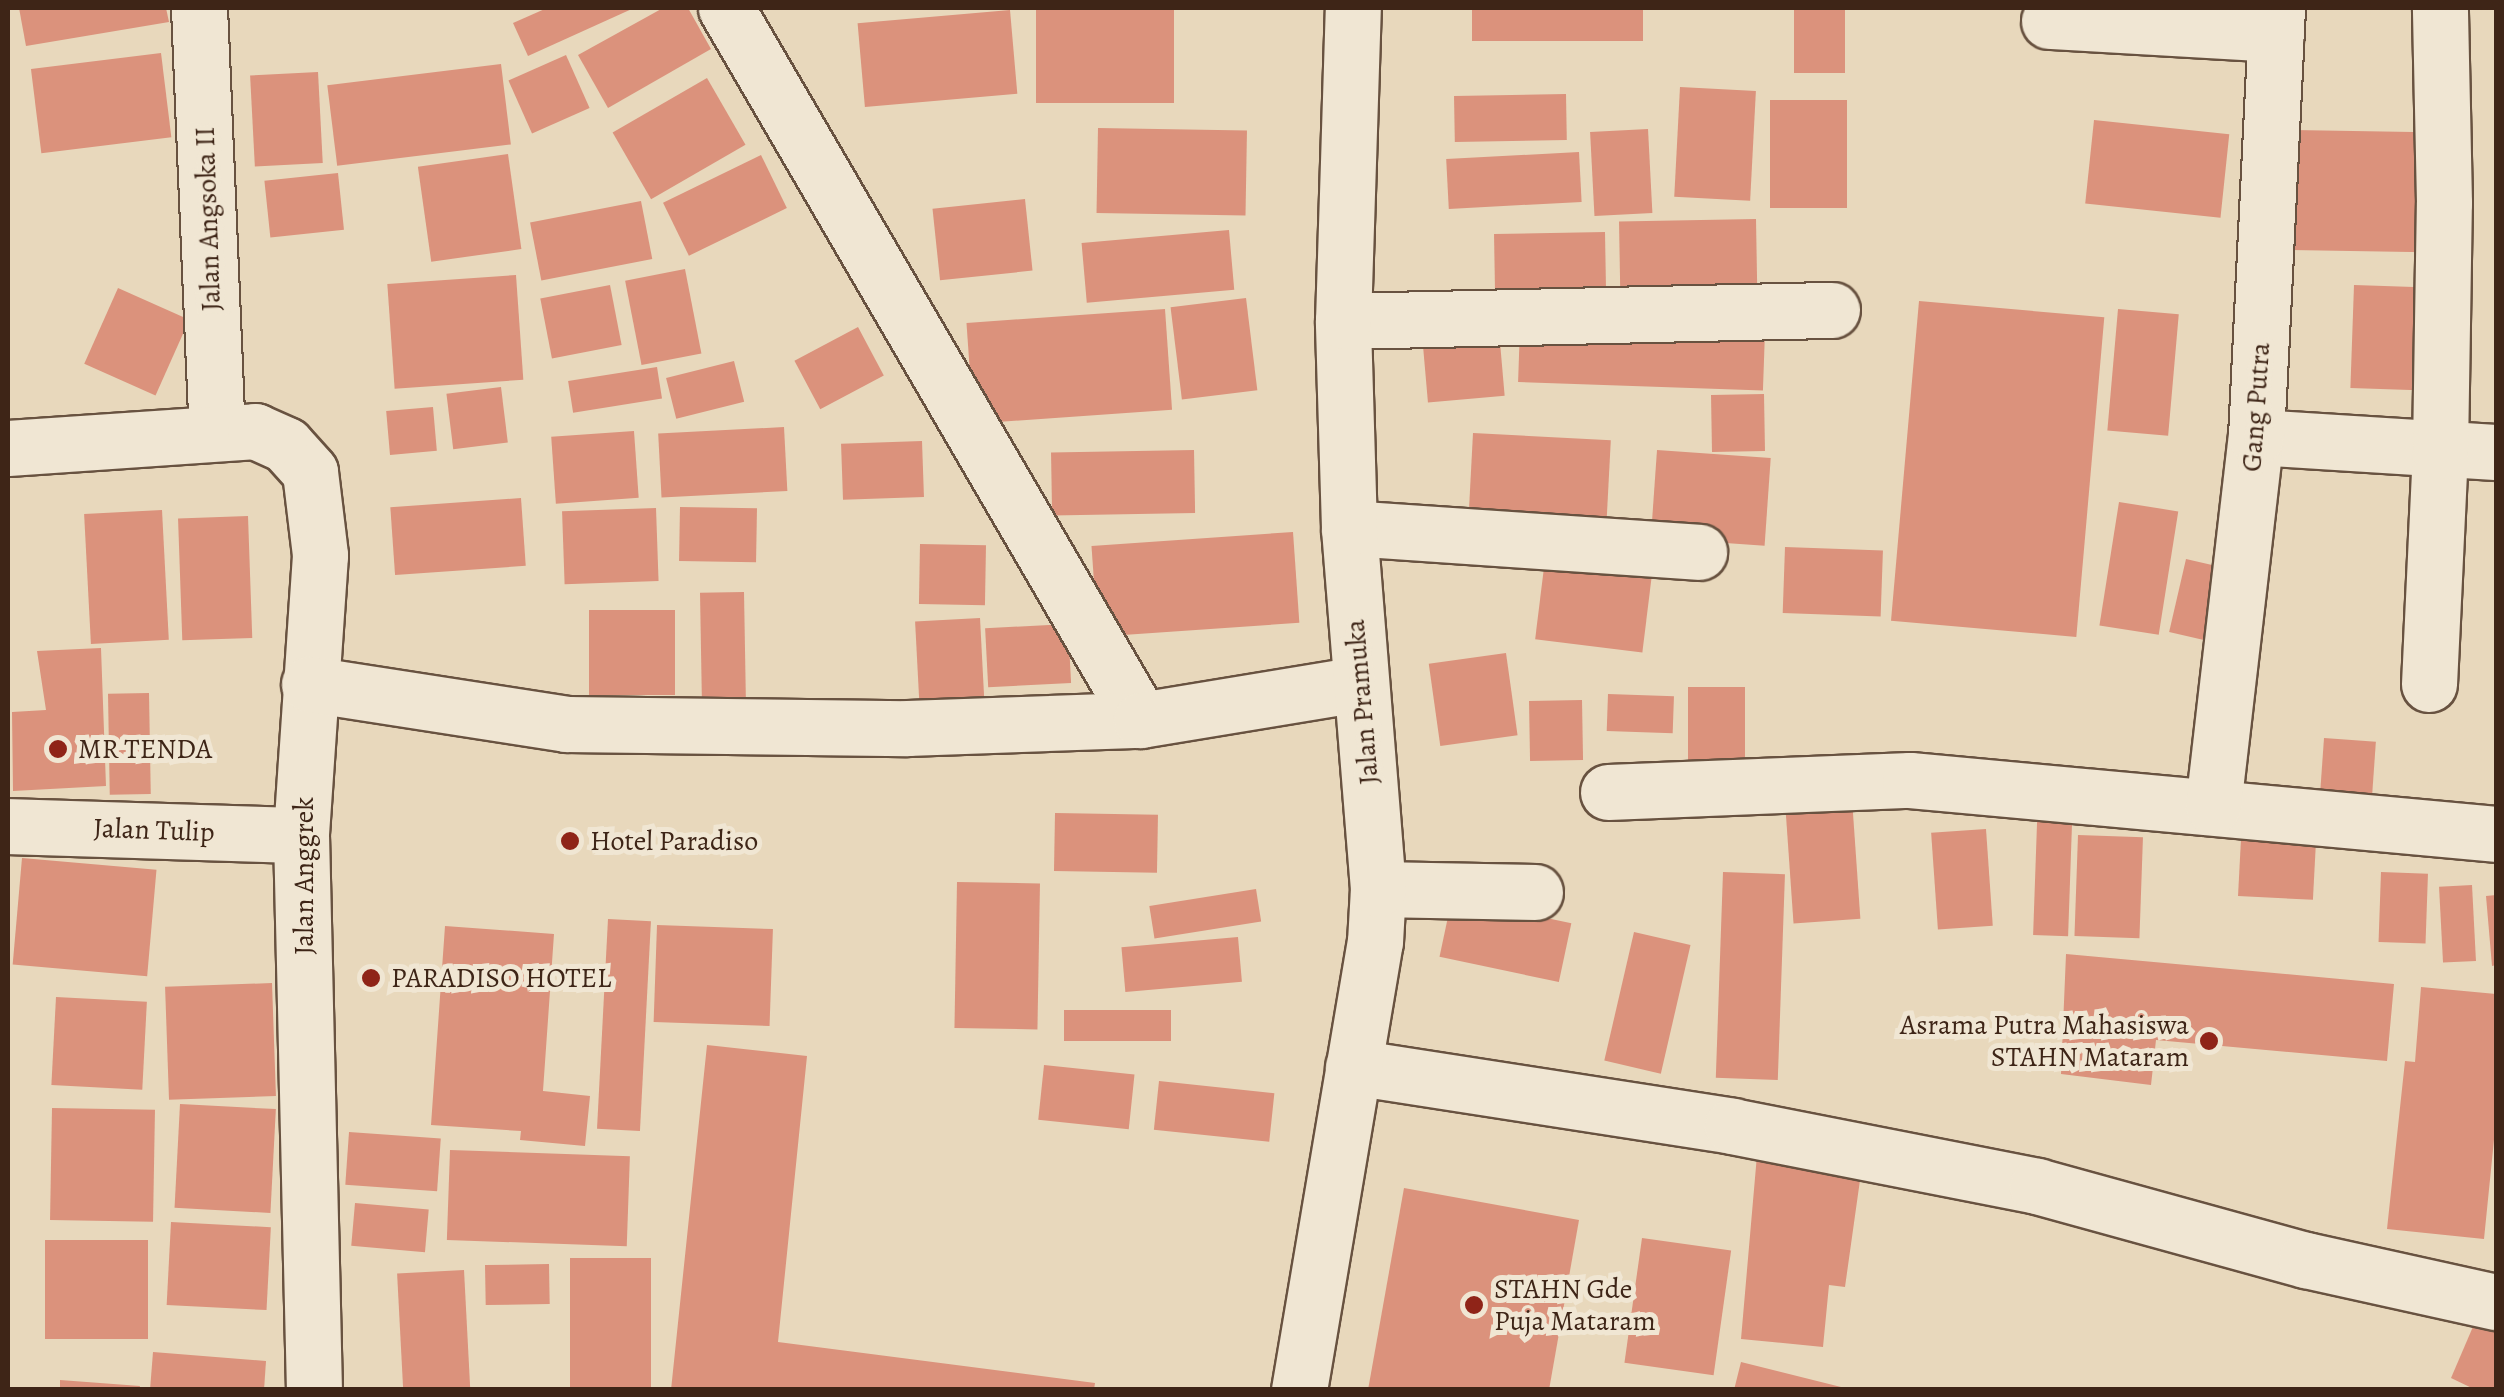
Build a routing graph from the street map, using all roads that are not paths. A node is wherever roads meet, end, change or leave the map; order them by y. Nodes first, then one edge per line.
1 (200, 8) edge
2 (726, 8) edge
3 (1353, 8) edge
4 (2440, 8) edge
5 (2049, 21) dead end
6 (2276, 21) edge
7 (1832, 310) dead end
8 (1343, 321) junction
9 (216, 430) junction
10 (2256, 438) junction
11 (8, 448) edge
12 (2440, 451) junction
13 (2496, 452) edge
14 (1349, 528) junction
15 (1699, 552) dead end
16 (308, 684) junction
17 (1358, 684) junction
18 (2430, 684) dead end
19 (1141, 720) junction
20 (1608, 792) dead end
21 (2213, 806) junction
22 (8, 826) edge
23 (2496, 834) edge
24 (301, 835) junction
25 (1378, 889) junction
26 (1535, 892) dead end
27 (1352, 1067) junction
28 (2496, 1302) edge
29 (314, 1390) edge
30 (1299, 1390) edge

1 - 9 street, Jalan Angsoka II
2 - 19 street
3 - 8 street, Jalan Pramuka
4 - 12 street
5 - 6 street
6 - 10 street, Gang Putra
7 - 8 street
8 - 14 street, Jalan Pramuka
9 - 11 street
9 - 16 street, Jalan Anggrek
10 - 12 street
10 - 21 street, Gang Putra
12 - 13 street
12 - 18 street
14 - 15 street
14 - 17 street, Jalan Pramuka
16 - 19 street
16 - 24 street, Jalan Anggrek
17 - 19 street
17 - 25 street, Jalan Pramuka
20 - 21 street
21 - 23 street
22 - 24 street, Jalan Tulip
24 - 29 street, Jalan Anggrek
25 - 26 street
25 - 27 street, Jalan Pramuka
27 - 28 street
27 - 30 street, Jalan Pramuka

